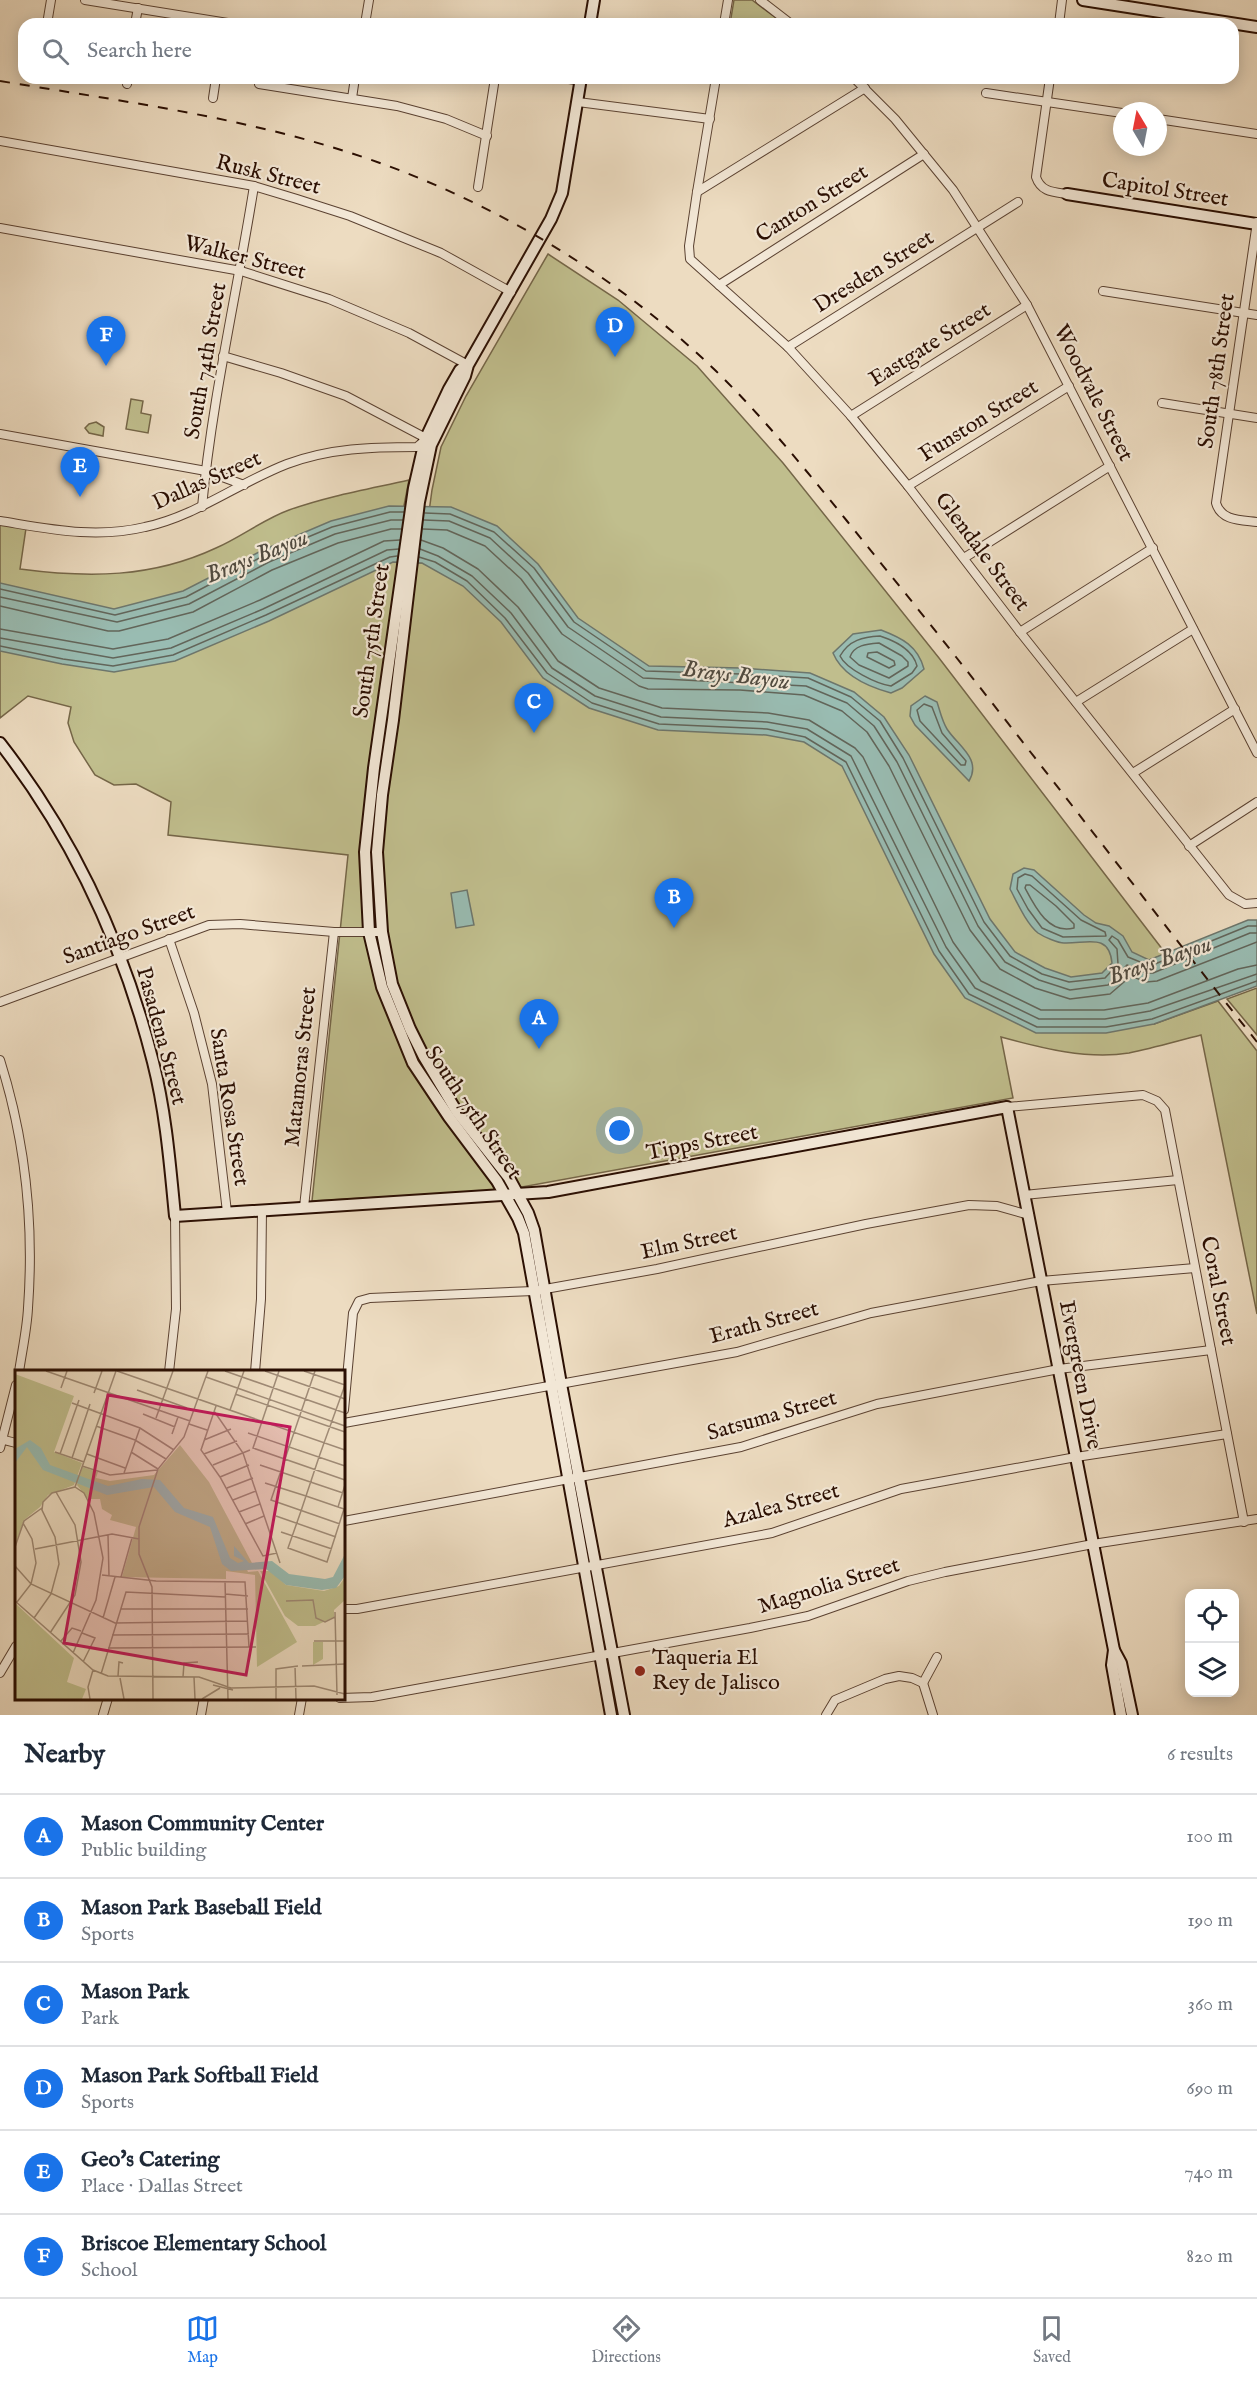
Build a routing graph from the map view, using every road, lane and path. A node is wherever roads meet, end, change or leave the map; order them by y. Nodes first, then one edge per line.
1 (51, 0) edge
2 (84, 0) edge
3 (369, 0) edge
4 (594, 0) edge
5 (728, 0) edge
6 (760, 0) edge
7 (1062, 0) edge
8 (1083, 0) edge
9 (138, 8) junction
10 (48, 18) edge
11 (136, 18) edge
12 (195, 18) edge
13 (366, 18) edge
14 (591, 18) edge
15 (725, 18) edge
16 (783, 18) edge
17 (1060, 18) edge
18 (1199, 18) edge
19 (1239, 24) edge
20 (1257, 27) edge
21 (215, 84) edge
22 (260, 84) dead end
23 (354, 84) edge
24 (494, 84) edge
25 (580, 84) edge
26 (715, 84) edge
27 (861, 84) edge
28 (1049, 84) edge
29 (865, 88) junction
30 (986, 93) dead end
31 (213, 98) dead end
32 (352, 98) junction
33 (578, 102) junction
34 (1047, 102) junction
35 (1113, 112) edge
36 (710, 120) junction
37 (1167, 120) edge
38 (1257, 134) edge
39 (487, 136) junction
40 (0, 141) edge
41 (924, 154) junction
42 (255, 186) junction
43 (478, 187) dead end
44 (697, 192) junction
45 (1067, 194) joint
46 (1018, 202) dead end
47 (1257, 223) edge
48 (0, 228) edge
49 (979, 228) junction
50 (241, 272) junction
51 (719, 285) junction
52 (1102, 291) dead end
53 (511, 292) junction
54 (1028, 305) junction
55 (1243, 312) junction
56 (1257, 315) edge
57 (788, 347) junction
58 (223, 356) junction
59 (468, 365) junction
60 (1070, 386) junction
61 (1162, 404) dead end
62 (1230, 414) junction
63 (851, 416) junction
64 (1257, 418) edge
65 (0, 434) edge
66 (424, 440) junction
67 (1110, 466) junction
68 (206, 471) junction
69 (244, 485) junction
70 (908, 486) junction
71 (418, 489) junction
72 (202, 507) junction
73 (0, 521) edge
74 (1257, 522) edge
75 (1153, 549) junction
76 (964, 558) junction
77 (404, 581) junction
78 (1193, 629) junction
79 (1020, 632) junction
80 (1076, 702) junction
81 (1234, 709) junction
82 (0, 742) edge
83 (1257, 753) edge
84 (1133, 773) junction
85 (1257, 802) edge
86 (1189, 846) junction
87 (1257, 903) edge
88 (334, 932) junction
89 (369, 932) junction
90 (382, 932) junction
91 (169, 939) junction
92 (120, 958) junction
93 (0, 1002) edge
94 (424, 1057) junction
95 (0, 1060) edge
96 (413, 1063) junction
97 (1160, 1104) joint
98 (1007, 1107) junction
99 (1178, 1180) junction
100 (504, 1195) junction
101 (518, 1195) junction
102 (1024, 1195) junction
103 (304, 1207) junction
104 (262, 1210) junction
105 (227, 1212) junction
106 (1029, 1215) junction
107 (175, 1216) junction
108 (1195, 1268) junction
109 (1041, 1281) junction
110 (540, 1290) junction
111 (1211, 1350) junction
112 (1059, 1369) junction
113 (19, 1370) edge
114 (169, 1370) edge
115 (255, 1370) edge
116 (555, 1385) junction
117 (15, 1389) edge
118 (345, 1399) edge
119 (345, 1423) edge
120 (1227, 1434) junction
121 (1, 1442) edge
122 (1076, 1457) junction
123 (574, 1478) junction
124 (1257, 1519) edge
125 (345, 1521) edge
126 (1244, 1522) junction
127 (1093, 1544) junction
128 (591, 1566) junction
129 (345, 1609) edge
130 (15, 1648) edge
131 (606, 1654) junction
132 (937, 1657) dead end
133 (0, 1673) edge
134 (923, 1683) junction
135 (345, 1698) edge
136 (1123, 1698) junction
137 (107, 1700) edge
138 (204, 1700) edge
139 (302, 1700) edge
140 (103, 1715) edge
141 (201, 1715) edge
142 (299, 1715) edge
143 (611, 1715) edge
144 (624, 1715) edge
145 (826, 1715) edge
146 (933, 1715) edge
147 (1121, 1715) edge
148 (1131, 1715) edge

1 - 10 street
2 - 9 street
3 - 13 street
4 - 14 main road
5 - 15 street
6 - 16 street
7 - 17 street
8 - 18 main road
9 - 11 street
9 - 12 street
19 - 20 main road
21 - 31 street
22 - 32 street
23 - 32 street
24 - 39 street
25 - 33 main road, South 75th Street
26 - 36 street
27 - 29 street, Woodvale Street
28 - 34 street
29 - 41 street, Woodvale Street
29 - 44 street
30 - 34 street
32 - 39 street
33 - 36 street
33 - 53 main road, South 75th Street
34 - 35 street
34 - 45 street
36 - 44 street
37 - 38 street
39 - 43 street
40 - 42 street, Rusk Street
41 - 49 street, Woodvale Street
41 - 51 street, Canton Street
42 - 50 street, South 74th Street
42 - 53 street, Rusk Street
44 - 51 street, Glendale Street
45 - 47 main road, Capitol Street
46 - 49 street, Dresden Street
47 - 55 street, South 78th Street
48 - 50 street, Walker Street
49 - 54 street, Woodvale Street
49 - 57 street, Dresden Street
50 - 58 street, South 74th Street
50 - 59 street, Walker Street
51 - 57 street, Glendale Street
52 - 55 street
53 - 59 main road, South 75th Street
54 - 60 street, Woodvale Street
54 - 63 street, Eastgate Street
55 - 56 street
55 - 62 street, South 78th Street
57 - 63 street, Glendale Street
58 - 66 street
58 - 68 street, South 74th Street
59 - 66 main road, South 75th Street
59 - 71 main road, South 75th Street
60 - 67 street, Woodvale Street
60 - 70 street, Funston Street
61 - 62 street
62 - 64 street
62 - 74 street, South 78th Street
63 - 70 street, Glendale Street
65 - 68 street
66 - 69 street, Dallas Street
66 - 71 main road, South 75th Street
67 - 75 street, Woodvale Street
67 - 76 street
68 - 69 street
68 - 72 street, South 74th Street
69 - 72 street, Dallas Street
70 - 76 street, Glendale Street
71 - 77 main road, South 75th Street
72 - 73 street, Dallas Street
75 - 78 street, Woodvale Street
75 - 79 street
76 - 79 street, Glendale Street
77 - 89 main road, South 75th Street
77 - 90 main road, South 75th Street
78 - 80 street
78 - 81 street, Woodvale Street
79 - 80 street, Glendale Street
80 - 84 street, Glendale Street
81 - 83 street, Woodvale Street
81 - 84 street
82 - 92 main road, Pasadena Street
84 - 86 street, Glendale Street
85 - 86 street
86 - 87 street, Glendale Street
88 - 89 street, Santiago Street
88 - 91 street, Santiago Street
88 - 103 street, Matamoras Street
89 - 90 street, Santiago Street
89 - 96 main road, South 75th Street
90 - 94 main road, South 75th Street
91 - 92 street, Santiago Street
91 - 105 street, Santa Rosa Street
92 - 93 street, Santiago Street
92 - 107 main road, Pasadena Street
94 - 96 main road
94 - 101 main road, South 75th Street
95 - 113 street
96 - 100 main road, South 75th Street
97 - 98 street, Tipps Street
97 - 99 street, Coral Street
98 - 101 main road, Tipps Street
98 - 102 main road, Evergreen Drive
99 - 102 street
99 - 108 street, Coral Street
100 - 101 main road, Tipps Street
100 - 103 main road, Tipps Street
100 - 110 main road, South 75th Street
101 - 110 main road, South 75th Street
102 - 106 main road, Evergreen Drive
103 - 104 main road, Tipps Street
104 - 105 main road, Tipps Street
104 - 115 street, Santa Rosa Street
105 - 107 main road, Tipps Street
106 - 109 main road, Evergreen Drive
106 - 110 street, Elm Street
107 - 114 street, Pasadena Street
108 - 109 street, Erath Street
108 - 111 street, Coral Street
109 - 112 main road, Evergreen Drive
109 - 116 street, Erath Street
110 - 116 main road, South 75th Street
110 - 118 street, Elm Street
111 - 112 street, Satsuma Street
111 - 120 street, Coral Street
112 - 122 main road, Evergreen Drive
112 - 123 street, Satsuma Street
116 - 119 street, Erath Street
116 - 123 main road, South 75th Street
117 - 121 street
120 - 122 street, Azalea Street
120 - 126 street, Coral Street
122 - 127 main road, Evergreen Drive
122 - 128 street, Azalea Street
123 - 125 street, Satsuma Street
123 - 128 main road, South 75th Street
124 - 126 street, Magnolia Street
126 - 127 street, Magnolia Street
127 - 131 street, Magnolia Street
127 - 136 main road, Evergreen Drive
128 - 129 street, Azalea Street
128 - 131 main road, South 75th Street
130 - 133 street
131 - 135 street, Magnolia Street
131 - 143 main road, South 75th Street
131 - 144 main road, South 75th Street
132 - 134 street
134 - 145 street
134 - 146 street
136 - 147 main road, Evergreen Drive
136 - 148 main road, Evergreen Drive
137 - 140 street
138 - 141 street
139 - 142 street

